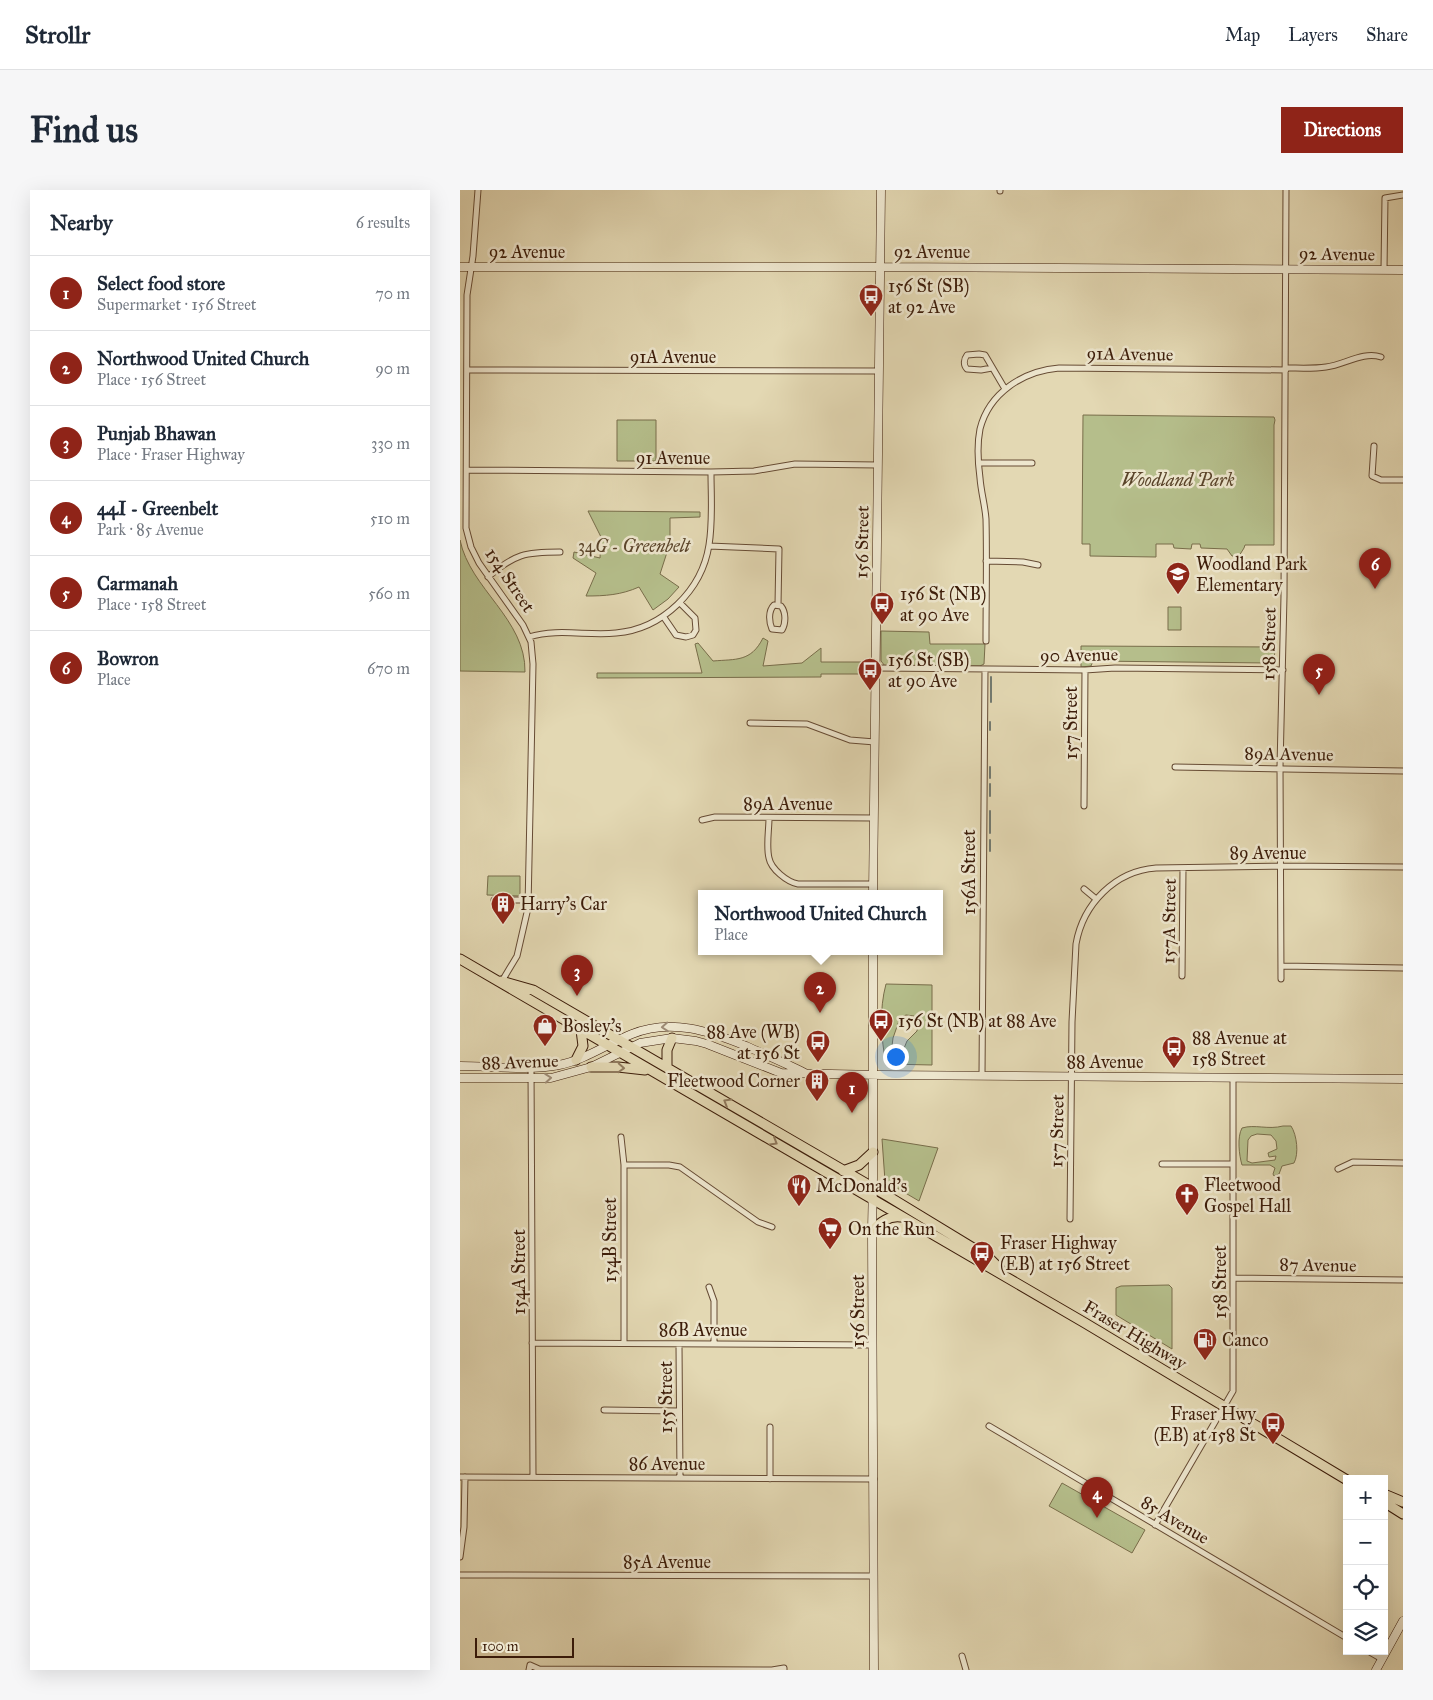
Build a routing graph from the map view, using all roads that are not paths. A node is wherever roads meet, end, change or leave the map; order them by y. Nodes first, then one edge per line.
1 (478, 190) edge
2 (881, 190) edge
3 (1286, 190) edge
4 (1403, 196) edge
5 (460, 267) edge
6 (471, 267) junction
7 (880, 267) junction
8 (1286, 269) junction
9 (1384, 270) junction
10 (1403, 270) edge
11 (1381, 357) dead end
12 (992, 368) junction
13 (1286, 369) junction
14 (467, 370) junction
15 (879, 371) junction
16 (1005, 389) junction
17 (1374, 446) dead end
18 (979, 462) junction
19 (1032, 462) dead end
20 (878, 465) junction
21 (467, 470) junction
22 (711, 472) junction
23 (1403, 480) edge
24 (709, 546) junction
25 (560, 552) dead end
26 (986, 561) junction
27 (1038, 565) dead end
28 (488, 577) junction
29 (680, 603) junction
30 (778, 605) junction
31 (663, 616) junction
32 (529, 637) junction
33 (986, 641) dead end
34 (876, 668) junction
35 (985, 669) junction
36 (1085, 670) junction
37 (1283, 670) junction
38 (750, 723) dead end
39 (875, 742) junction
40 (1175, 766) dead end
41 (1280, 767) junction
42 (1403, 771) edge
43 (1084, 806) dead end
44 (769, 818) junction
45 (874, 818) junction
46 (702, 820) dead end
47 (1281, 866) junction
48 (1403, 867) edge
49 (1183, 868) junction
50 (1133, 873) joint
51 (873, 884) junction
52 (1084, 889) dead end
53 (873, 890) edge
54 (1096, 899) junction
55 (494, 900) dead end
56 (528, 900) junction
57 (873, 955) edge
58 (460, 959) edge
59 (1282, 966) junction
60 (1403, 968) edge
61 (1182, 976) dead end
62 (492, 978) junction
63 (1281, 979) dead end
64 (502, 981) junction
65 (581, 1030) junction
66 (672, 1038) junction
67 (619, 1040) junction
68 (608, 1046) junction
69 (631, 1047) junction
70 (619, 1052) junction
71 (576, 1060) junction
72 (460, 1066) edge
73 (531, 1067) junction
74 (592, 1067) junction
75 (667, 1067) junction
76 (650, 1070) junction
77 (806, 1074) junction
78 (872, 1075) junction
79 (982, 1076) junction
80 (1072, 1076) junction
81 (460, 1078) edge
82 (1233, 1078) junction
83 (531, 1079) junction
84 (1403, 1079) edge
85 (621, 1137) dead end
86 (873, 1152) junction
87 (1403, 1163) edge
88 (1162, 1164) dead end
89 (1233, 1164) junction
90 (624, 1165) junction
91 (1338, 1170) dead end
92 (844, 1171) junction
93 (873, 1188) junction
94 (873, 1199) junction
95 (906, 1218) junction
96 (1070, 1218) dead end
97 (772, 1227) dead end
98 (872, 1231) junction
99 (1234, 1278) junction
100 (1010, 1280) junction
101 (1403, 1280) edge
102 (709, 1287) dead end
103 (532, 1343) junction
104 (624, 1343) junction
105 (714, 1343) junction
106 (679, 1345) junction
107 (873, 1346) junction
108 (1224, 1407) junction
109 (604, 1410) dead end
110 (679, 1411) junction
111 (989, 1426) dead end
112 (770, 1427) dead end
113 (462, 1477) edge
114 (533, 1477) junction
115 (680, 1478) junction
116 (1343, 1478) edge
117 (770, 1479) junction
118 (874, 1479) junction
119 (1388, 1496) edge
120 (1403, 1502) edge
121 (1388, 1505) edge
122 (1403, 1514) edge
123 (1155, 1525) junction
124 (460, 1557) edge
125 (460, 1575) edge
126 (874, 1576) junction
127 (1403, 1621) edge
128 (1343, 1636) edge
129 (1374, 1655) edge
130 (962, 1656) dead end
131 (1382, 1660) junction
132 (529, 1668) edge
133 (784, 1669) edge
134 (874, 1670) edge
135 (966, 1670) edge
136 (1376, 1670) edge

1 - 6 street, 154 Street
2 - 7 main road, 156 Street
3 - 8 street, 158 Street
4 - 9 street
5 - 6 main road, 92 Avenue
6 - 7 main road, 92 Avenue
6 - 14 street, 154 Street
7 - 8 main road, 92 Avenue
7 - 15 main road, 156 Street
8 - 9 main road, 92 Avenue
8 - 13 street, 158 Street
9 - 10 main road, 92 Avenue
11 - 13 street, 91A Avenue
12 - 12 street
12 - 16 street
13 - 16 street, 91A Avenue
13 - 37 street, 158 Street
14 - 15 street, 91A Avenue
14 - 21 street, 154 Street
15 - 20 main road, 156 Street
16 - 18 street
17 - 23 street
18 - 19 street
18 - 26 street
20 - 22 street, 91 Avenue
20 - 34 main road, 156 Street
21 - 22 street, 91 Avenue
21 - 28 street, 154 Street
22 - 24 street
24 - 29 street
24 - 30 street
25 - 28 street
26 - 27 street
26 - 33 street
28 - 32 street, 154 Street
29 - 31 street
29 - 31 street
30 - 30 street
31 - 32 street
32 - 56 street, 154 Street
34 - 35 street, 90 Avenue
34 - 39 main road, 156 Street
35 - 36 street, 90 Avenue
35 - 79 street, 156A Street
36 - 37 street, 90 Avenue
36 - 43 street, 157 Street
37 - 41 street, 158 Street
38 - 39 street
39 - 45 main road, 156 Street
40 - 41 street, 89A Avenue
41 - 42 street, 89A Avenue
41 - 47 street, 158 Street
44 - 45 street, 89A Avenue
44 - 46 street, 89A Avenue
44 - 51 street
45 - 51 main road, 156 Street
47 - 48 street, 89 Avenue
47 - 49 street, 89 Avenue
47 - 59 street, 158 Street
49 - 50 street, 89 Avenue
49 - 61 street, 157A Street
50 - 54 street, 157 Street
51 - 53 main road, 156 Street
52 - 54 street
54 - 80 street, 157 Street
55 - 56 street
56 - 64 street, 154 Street
57 - 78 main road, 156 Street
58 - 62 main road, Fraser Highway
59 - 60 street
59 - 63 street, 158 Street
62 - 64 main road, Fraser Highway
62 - 65 main road, Fraser Highway
64 - 67 main road, Fraser Highway
65 - 68 main road, Fraser Highway
65 - 71 main road
66 - 69 main road, 88 Avenue
66 - 75 main road
66 - 77 main road, 88 Avenue
67 - 68 main road, 88 Avenue
67 - 69 main road, Fraser Highway
77 -> 67 main road, 88 Avenue
68 - 70 main road, Fraser Highway
68 - 71 main road, 88 Avenue
69 - 70 main road, 88 Avenue
69 - 75 main road, Fraser Highway
70 - 74 main road, 88 Avenue
70 - 76 main road, Fraser Highway
71 - 73 main road, 88 Avenue
72 - 73 main road, 88 Avenue
73 - 83 street, 154A Street
74 -> 76 main road
83 -> 74 main road, 88 Avenue
92 -> 75 main road, Fraser Highway
76 -> 94 main road, Fraser Highway
77 - 78 main road, 88 Avenue
78 - 79 main road, 88 Avenue
78 - 86 main road, 156 Street
79 - 80 main road, 88 Avenue
80 - 82 main road, 88 Avenue
80 - 96 street, 157 Street
81 - 83 main road, 88 Avenue
82 - 84 main road, 88 Avenue
82 - 89 street, 158 Street
83 - 103 street, 154A Street
85 - 90 street, 154B Street
86 - 92 main road
86 - 93 main road, 156 Street
87 - 91 street
88 - 89 street
89 - 99 street, 158 Street
90 - 97 street
90 - 104 street, 154B Street
92 - 93 main road, Fraser Highway
93 - 94 main road, 156 Street
93 - 100 main road, Fraser Highway
94 - 95 main road, Fraser Highway
94 - 98 main road, 156 Street
95 - 98 main road
95 - 100 main road, Fraser Highway
98 - 107 main road, 156 Street
99 - 101 street, 87 Avenue
99 - 108 street, 158 Street
100 - 108 main road, Fraser Highway
102 - 105 street
103 - 104 street, 86B Avenue
103 - 114 street, 154A Street
104 - 106 street, 86B Avenue
105 - 106 street, 86B Avenue
105 - 107 street, 86B Avenue
106 - 110 street, 155 Street
107 - 118 main road, 156 Street
108 - 116 main road, Fraser Highway
108 - 123 street, 158 Street
109 - 110 street
110 - 115 street, 155 Street
111 - 123 street, 85 Avenue
112 - 117 street
113 - 114 street, 86 Avenue
113 - 124 street
114 - 115 street, 86 Avenue
115 - 117 street, 86 Avenue
117 - 118 street, 86 Avenue
118 - 126 main road, 156 Street
119 - 120 main road
121 - 122 main road
123 - 128 street, 85 Avenue
125 - 126 street, 85A Avenue
126 - 134 main road, 156 Street
127 - 131 main road
129 - 131 street
130 - 135 street
131 - 136 main road
132 - 133 street

